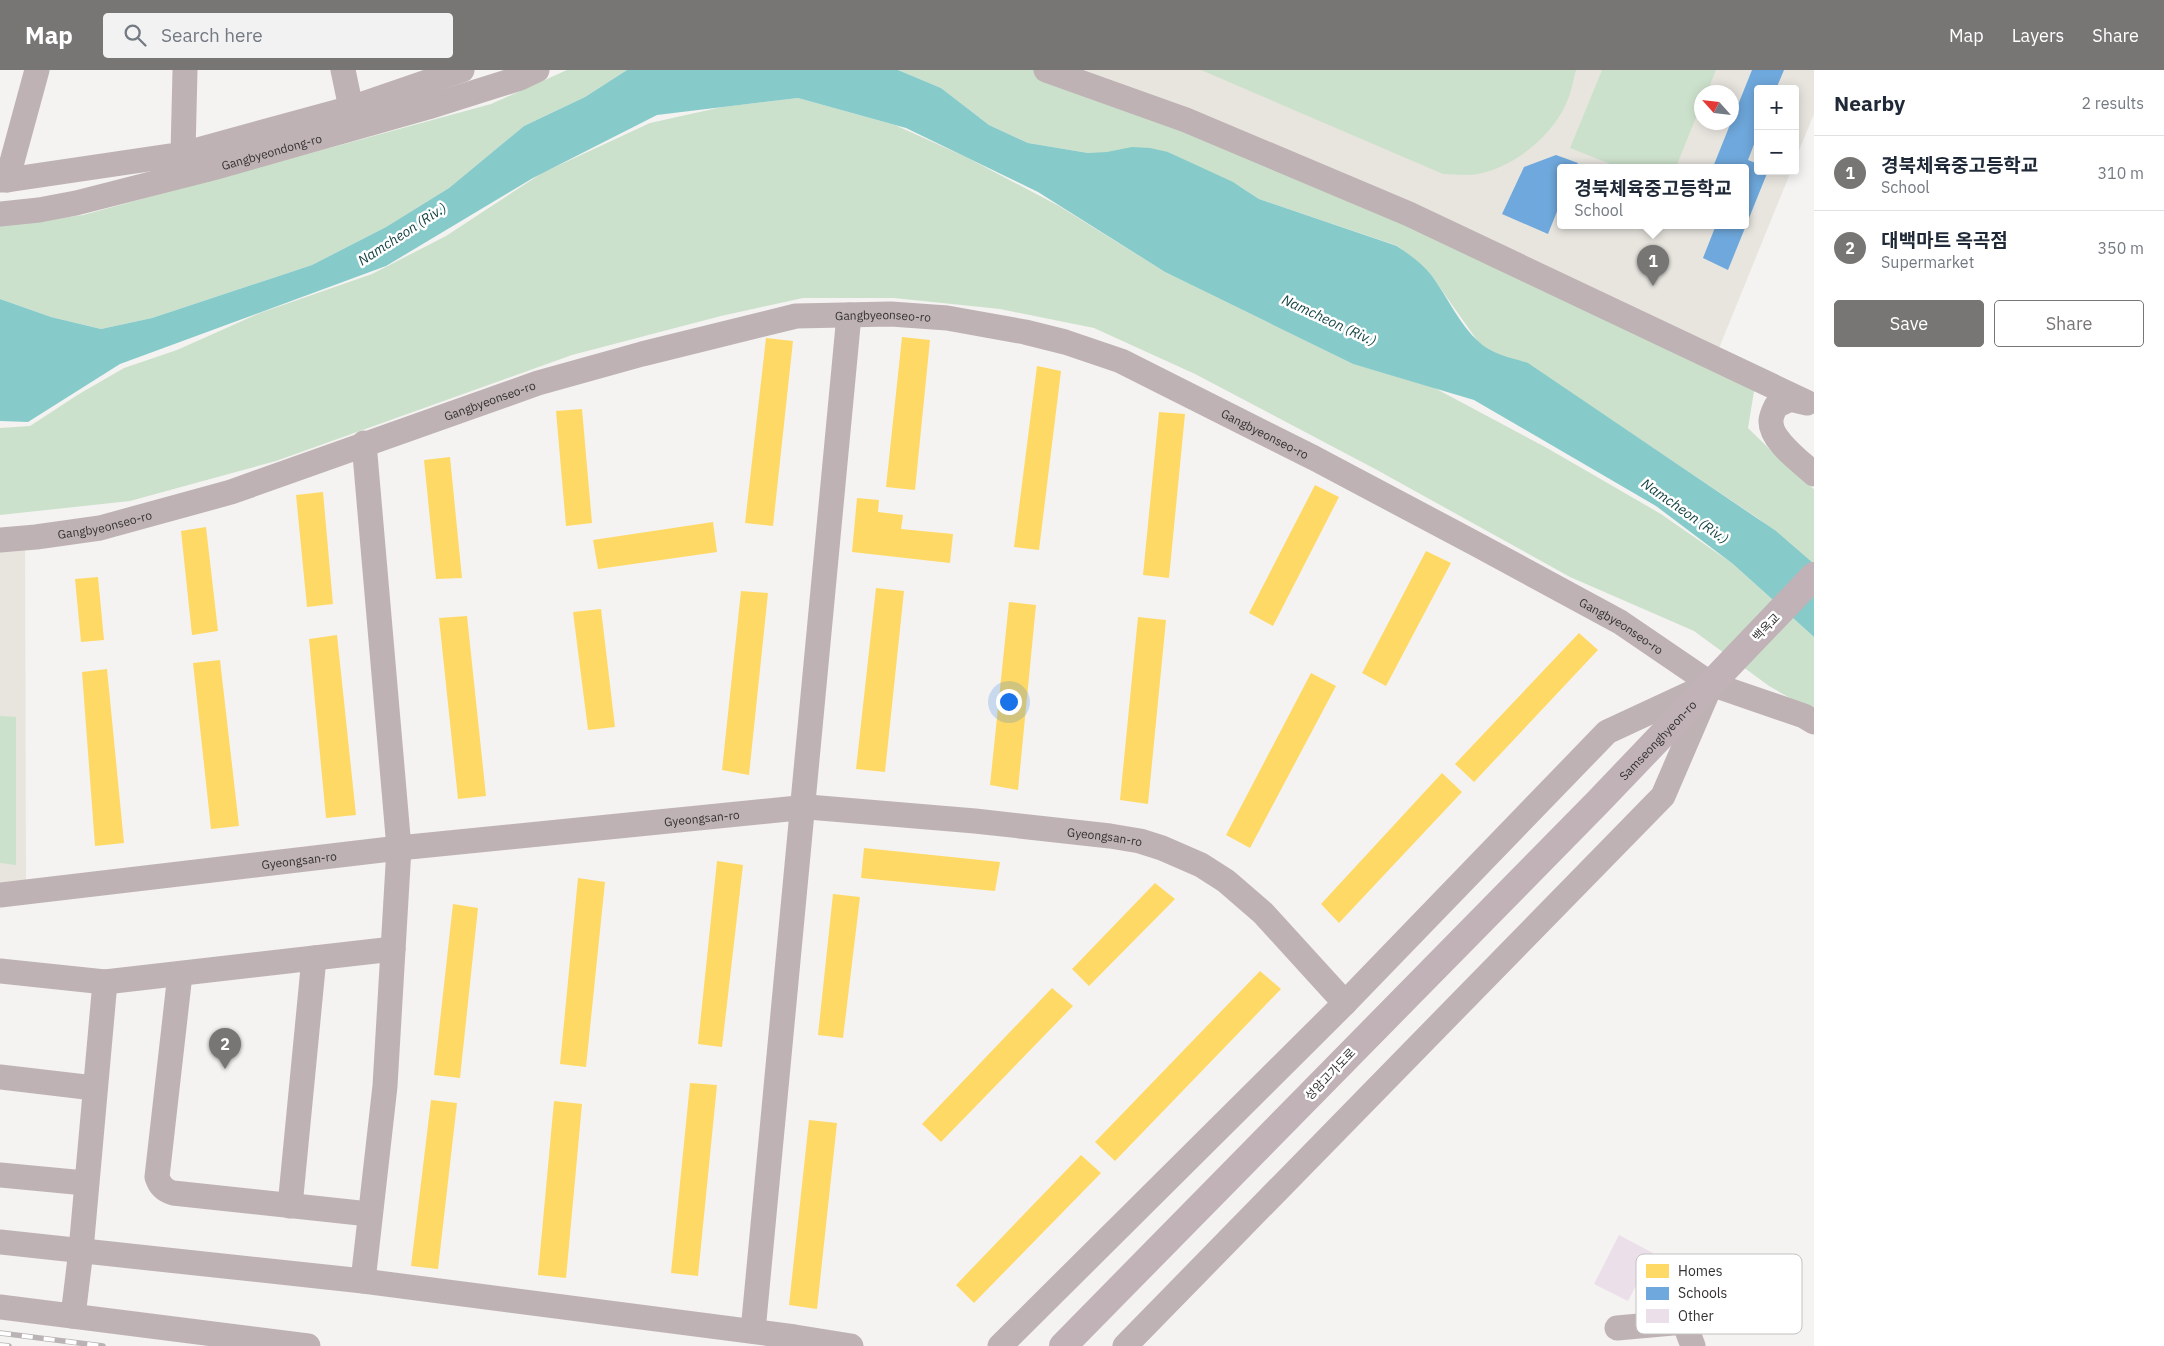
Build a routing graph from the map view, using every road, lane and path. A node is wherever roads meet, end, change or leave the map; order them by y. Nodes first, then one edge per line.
1 (37, 70) edge
2 (185, 70) edge
3 (343, 70) edge
4 (462, 70) edge
5 (536, 70) edge
6 (1046, 70) edge
7 (351, 108) junction
8 (183, 154) junction
9 (3, 180) edge
10 (0, 214) edge
11 (848, 315) junction
12 (1810, 405) edge
13 (364, 443) junction
14 (1814, 474) edge
15 (0, 540) edge
16 (1814, 576) edge
17 (1714, 681) junction
18 (1814, 722) edge
19 (1597, 803) joint
20 (802, 808) junction
21 (399, 848) junction
22 (0, 895) edge
23 (393, 949) junction
24 (314, 958) junction
25 (0, 971) edge
26 (180, 974) junction
27 (105, 982) junction
28 (1345, 1003) junction
29 (0, 1077) edge
30 (94, 1088) junction
31 (0, 1175) edge
32 (86, 1183) junction
33 (290, 1206) junction
34 (369, 1214) junction
35 (0, 1242) edge
36 (81, 1250) junction
37 (363, 1281) junction
38 (0, 1307) edge
39 (73, 1316) junction
40 (1636, 1326) edge
41 (1617, 1328) dead end
42 (753, 1331) junction
43 (1688, 1334) edge
44 (308, 1346) edge
45 (851, 1346) edge
46 (1000, 1346) edge
47 (1063, 1346) edge
48 (1125, 1346) edge
49 (1693, 1346) edge

1 - 9 street
2 - 8 street
3 - 7 street
4 - 7 street
5 - 10 street, Gangbyeondong-ro
6 - 12 street
7 - 8 street
8 - 9 street
11 - 13 street, Gangbyeonseo-ro
11 - 17 street, Gangbyeonseo-ro
11 - 20 street
12 - 14 street
13 - 15 street, Gangbyeonseo-ro
13 - 21 street
16 - 17 main road, 백옥교
17 - 18 street, Gangbyeonseo-ro
17 - 19 main road, Samseonghyeon-ro
17 - 28 street
17 - 48 street
19 - 47 main road, 성암고가도로
20 - 21 street, Gyeongsan-ro
20 - 28 street, Gyeongsan-ro
20 - 42 street
21 - 22 street, Gyeongsan-ro
21 - 23 street
23 - 24 street
23 - 34 street
24 - 26 street
24 - 33 street
25 - 27 street
26 - 27 street
26 - 33 street
27 - 30 street
28 - 46 street
29 - 30 street
30 - 32 street
31 - 32 street
32 - 36 street
33 - 34 street
34 - 37 street
35 - 36 street
36 - 37 street
36 - 39 street
37 - 42 street
38 - 39 street
39 - 44 street
40 - 41 street
42 - 45 street
43 - 49 street

